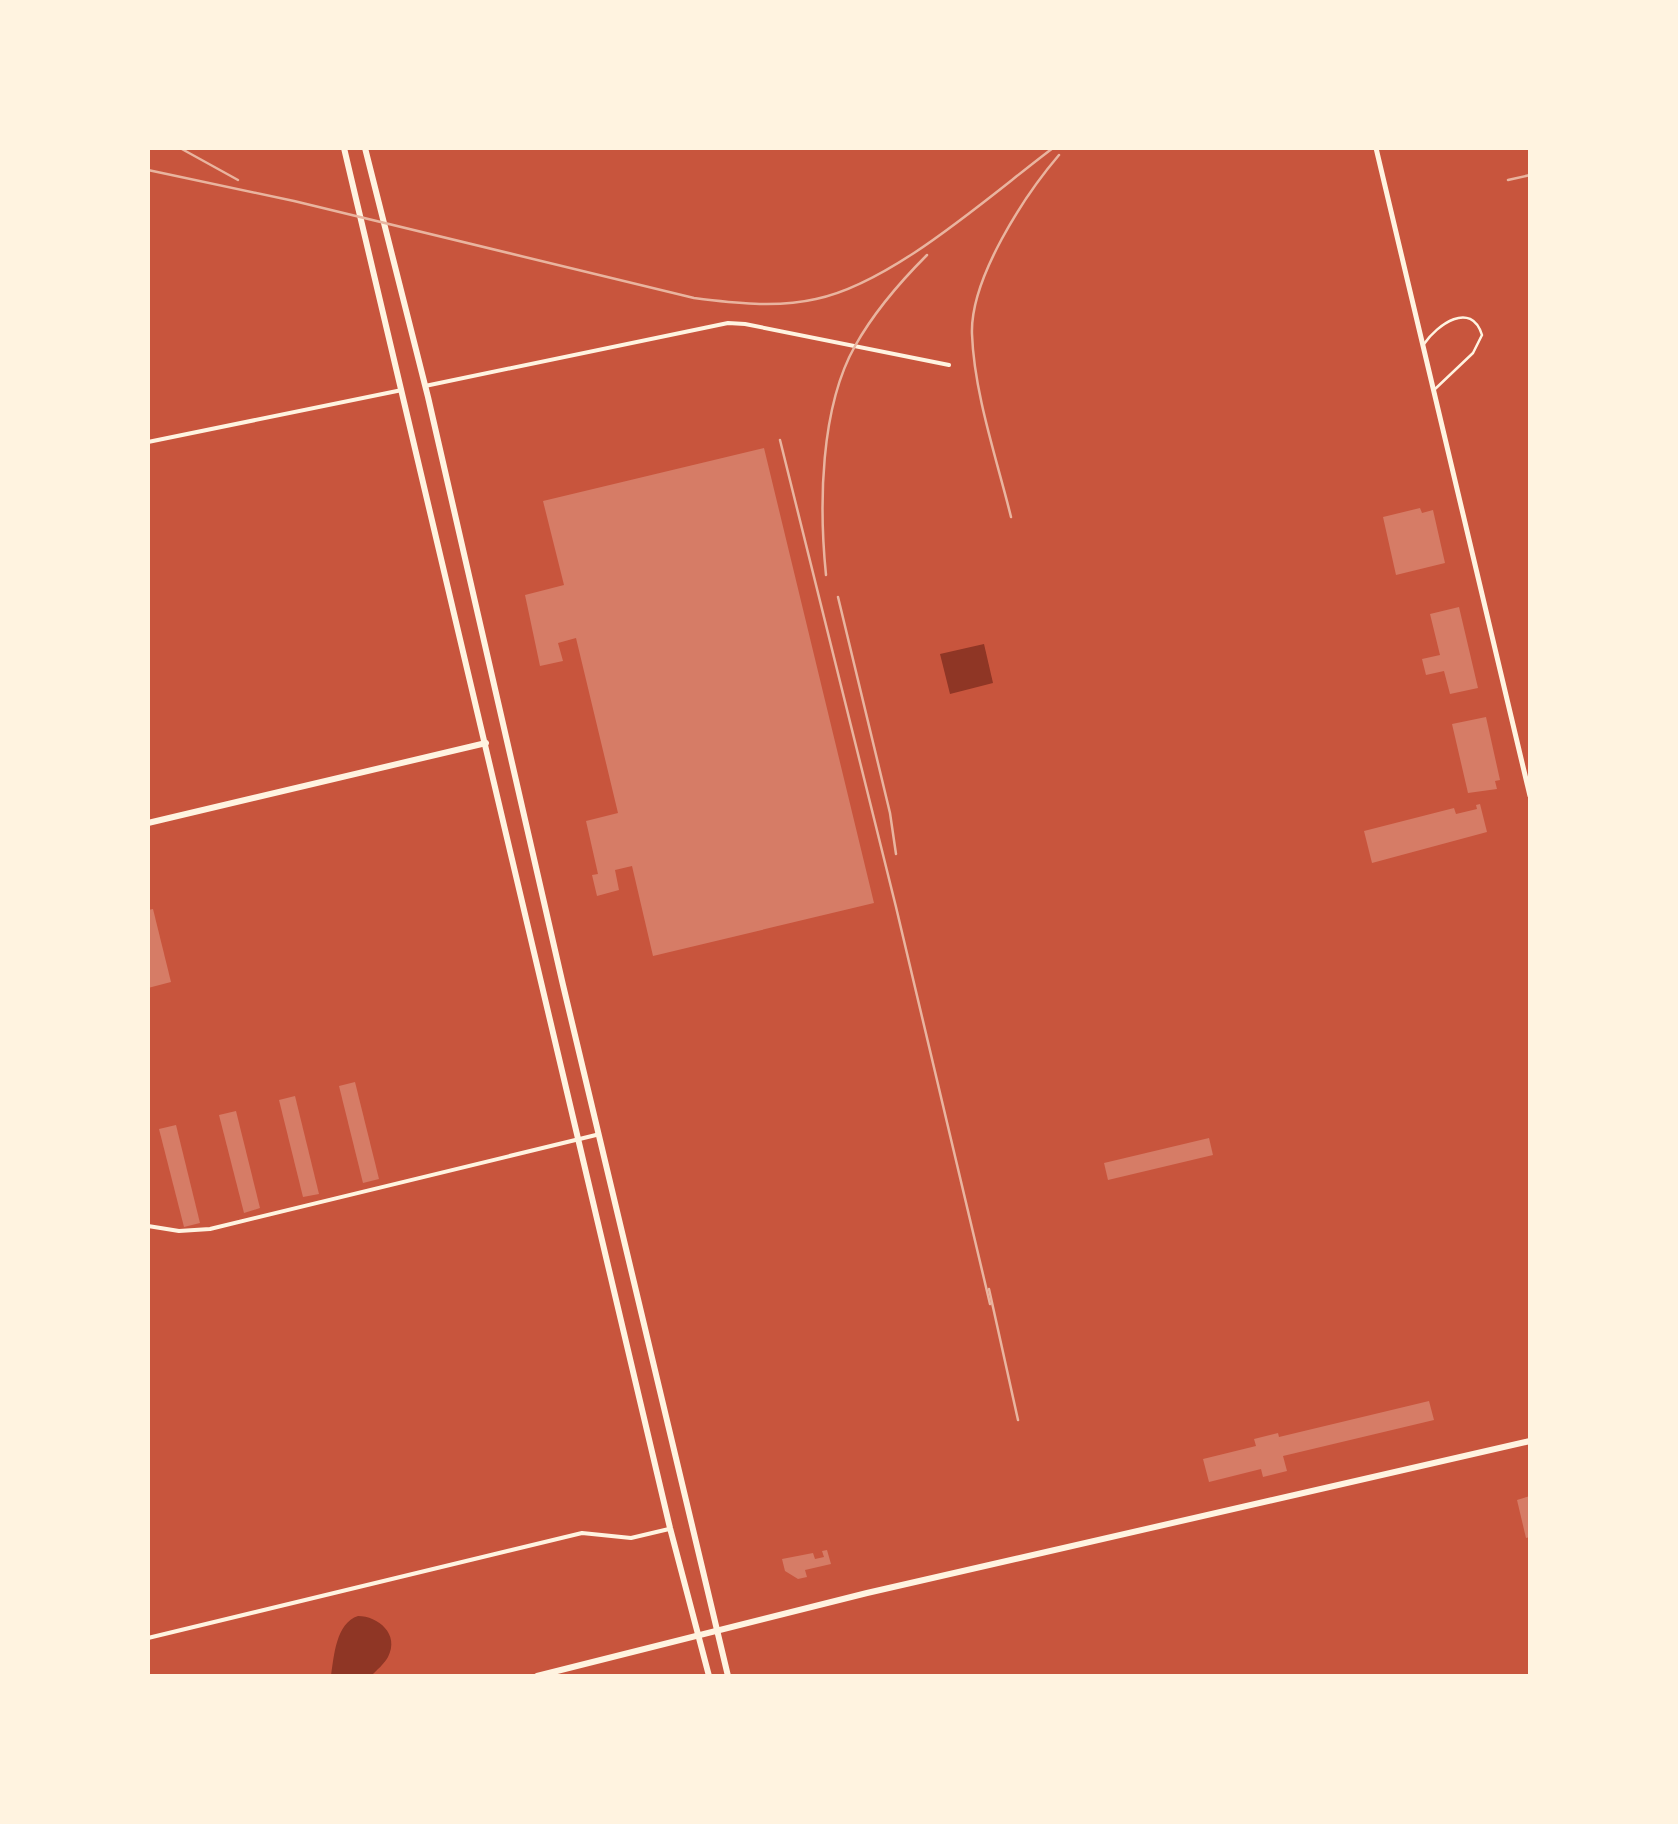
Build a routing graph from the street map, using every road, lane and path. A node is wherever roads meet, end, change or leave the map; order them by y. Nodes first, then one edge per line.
1 (344, 148) edge
2 (365, 148) edge
3 (1376, 148) edge
4 (1422, 347) junction
5 (948, 365) dead end
6 (425, 386) junction
7 (402, 390) junction
8 (1433, 391) junction
9 (148, 442) edge
10 (487, 743) junction
11 (1530, 796) edge
12 (148, 823) edge
13 (598, 1134) junction
14 (580, 1138) junction
15 (148, 1226) edge
16 (1530, 1442) edge
17 (670, 1528) junction
18 (717, 1631) junction
19 (698, 1636) junction
20 (148, 1638) edge
21 (536, 1676) edge
22 (708, 1676) edge
23 (728, 1676) edge

1 - 7 main road
2 - 6 main road
3 - 4 street
4 - 8 street
4 - 8 lane
5 - 6 street
6 - 13 main road
7 - 9 street
7 - 10 main road
8 - 11 street
10 - 12 main road
10 - 14 main road
13 - 14 street
13 - 18 main road
14 - 15 street
14 - 17 main road
16 - 18 main road
17 - 19 main road
17 - 20 street
18 - 19 main road
18 - 23 main road
19 - 21 main road
19 - 22 main road

